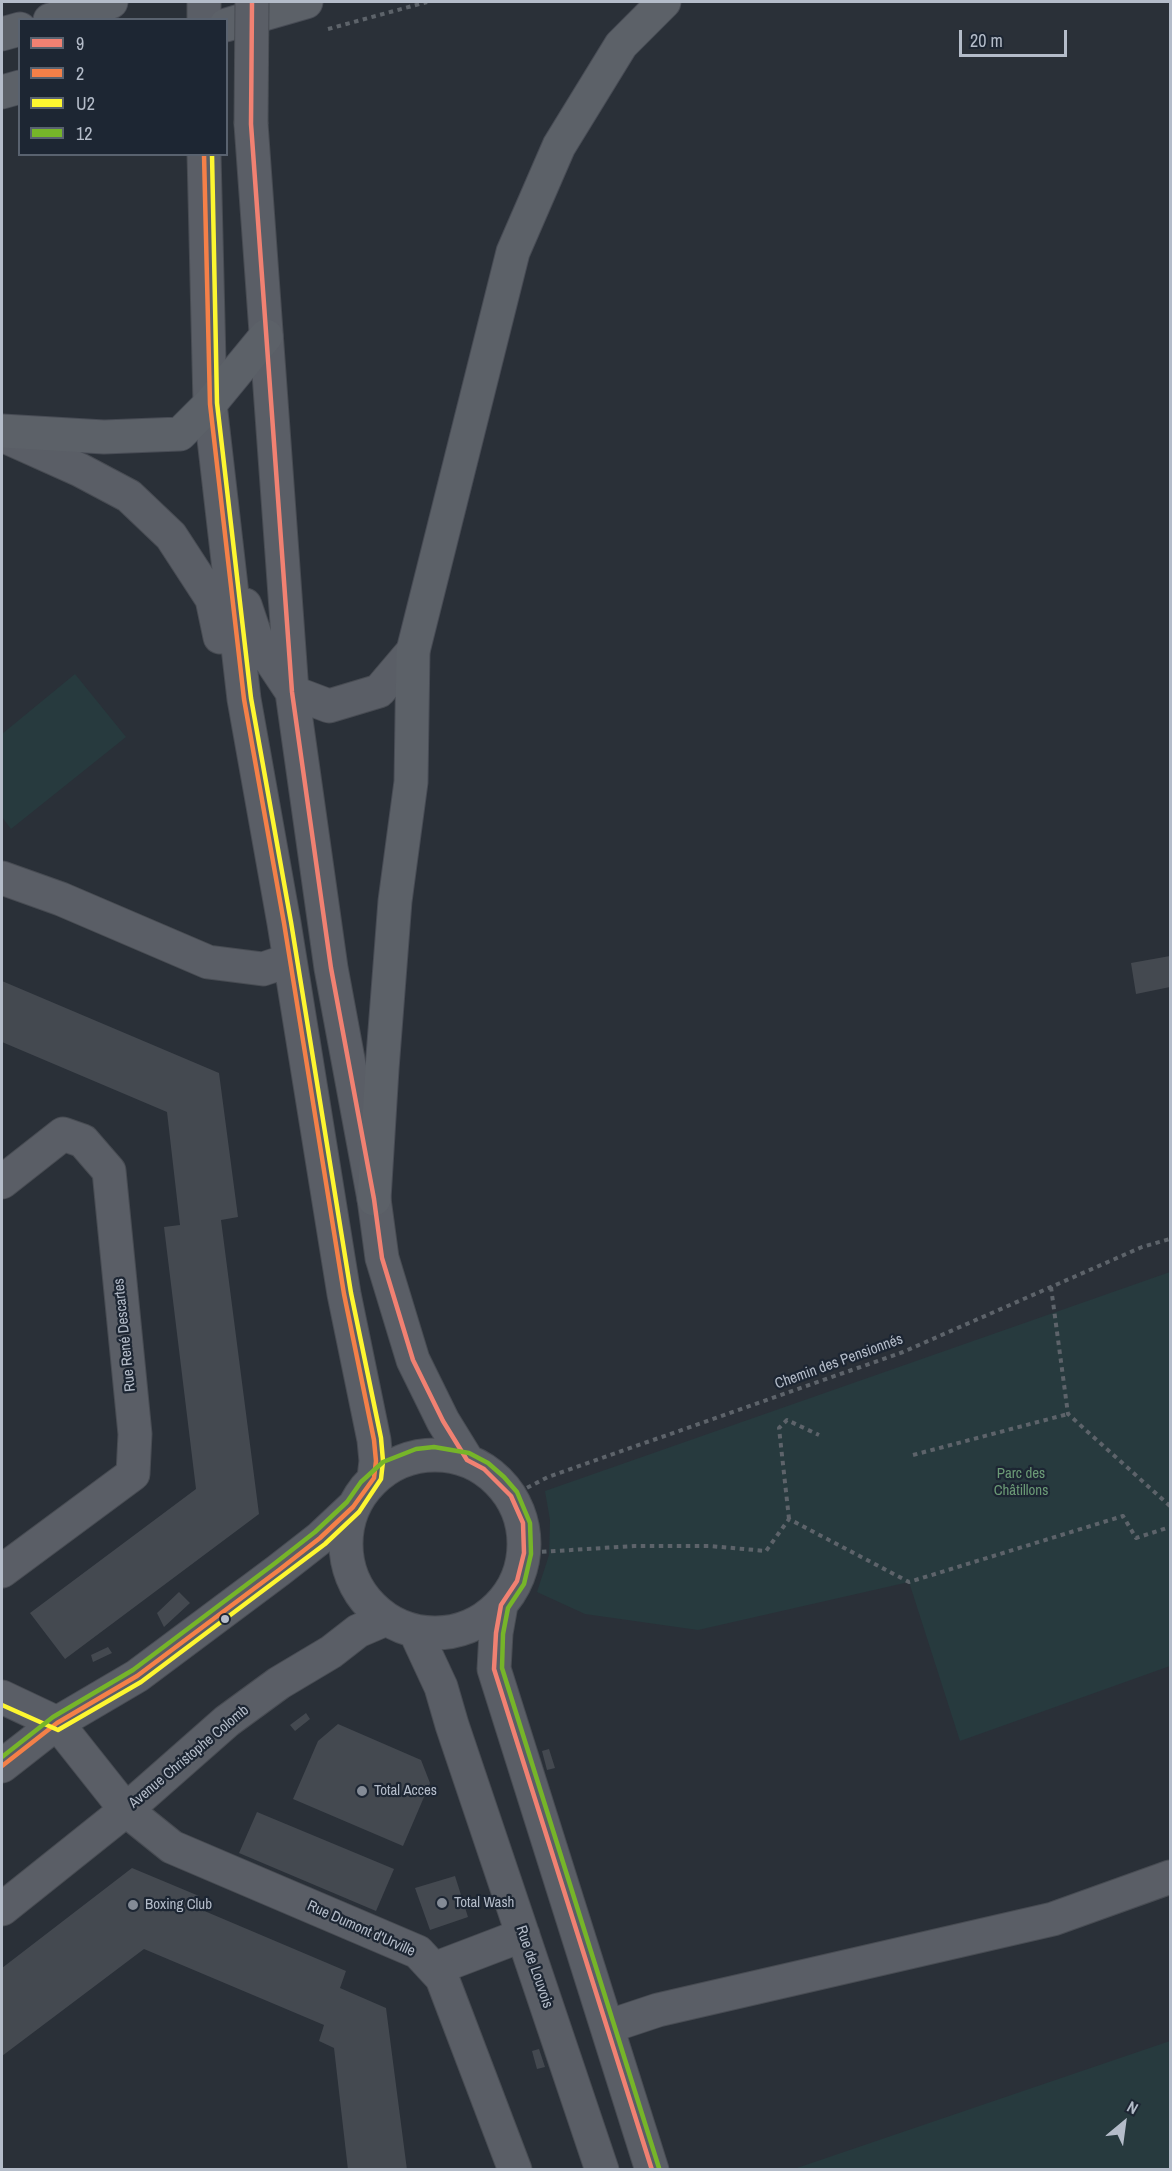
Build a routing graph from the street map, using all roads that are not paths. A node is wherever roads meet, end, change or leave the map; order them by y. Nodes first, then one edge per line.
1 (111, 2) edge
2 (204, 2) edge
3 (252, 2) edge
4 (306, 2) edge
5 (664, 2) edge
6 (57, 18) edge
7 (204, 18) edge
8 (228, 24) edge
9 (18, 29) edge
10 (2, 34) edge
11 (18, 88) edge
12 (2, 92) edge
13 (204, 156) edge
14 (266, 336) junction
15 (210, 404) junction
16 (2, 433) edge
17 (226, 549) junction
18 (413, 651) junction
19 (292, 692) junction
20 (2, 879) edge
21 (284, 923) junction
22 (290, 960) junction
23 (2, 1182) edge
24 (374, 1199) junction
25 (467, 1460) junction
26 (374, 1478) junction
27 (353, 1507) junction
28 (2, 1571) edge
29 (501, 1605) junction
30 (401, 1625) junction
31 (2, 1697) edge
32 (57, 1723) junction
33 (2, 1766) edge
34 (126, 1810) junction
35 (1170, 1877) edge
36 (2, 1909) edge
37 (523, 1935) junction
38 (434, 1969) junction
39 (607, 2027) junction
40 (515, 2169) edge
41 (602, 2169) edge
42 (652, 2169) edge

1 - 6 main road
2 - 7 street
3 - 14 street, bridge
4 - 8 main road
5 - 18 main road
9 - 10 main road
11 - 12 main road
13 - 15 street
14 - 15 main road
14 - 19 street
15 - 16 main road
15 - 17 street
16 - 21 street
17 - 19 street
17 - 21 street
18 - 19 street
18 - 24 main road
19 - 24 street
20 - 22 street
21 - 22 street
22 - 26 street
23 - 28 street, Rue René Descartes
24 - 25 street
25 - 26 street
25 - 29 street
26 - 27 street
27 - 30 street
27 - 32 street
29 - 30 street
29 - 39 street
30 - 34 street, Avenue Christophe Colomb
30 - 37 street, Rue de Louvois
31 - 32 street
32 - 33 street
32 - 34 street, Rue Dumont d'Urville
34 - 36 street, Avenue Christophe Colomb
34 - 38 street, Rue Dumont d'Urville
35 - 39 street
37 - 38 street
37 - 41 street, Rue de Louvois
38 - 40 street, Rue Dumont d'Urville
39 - 42 street

